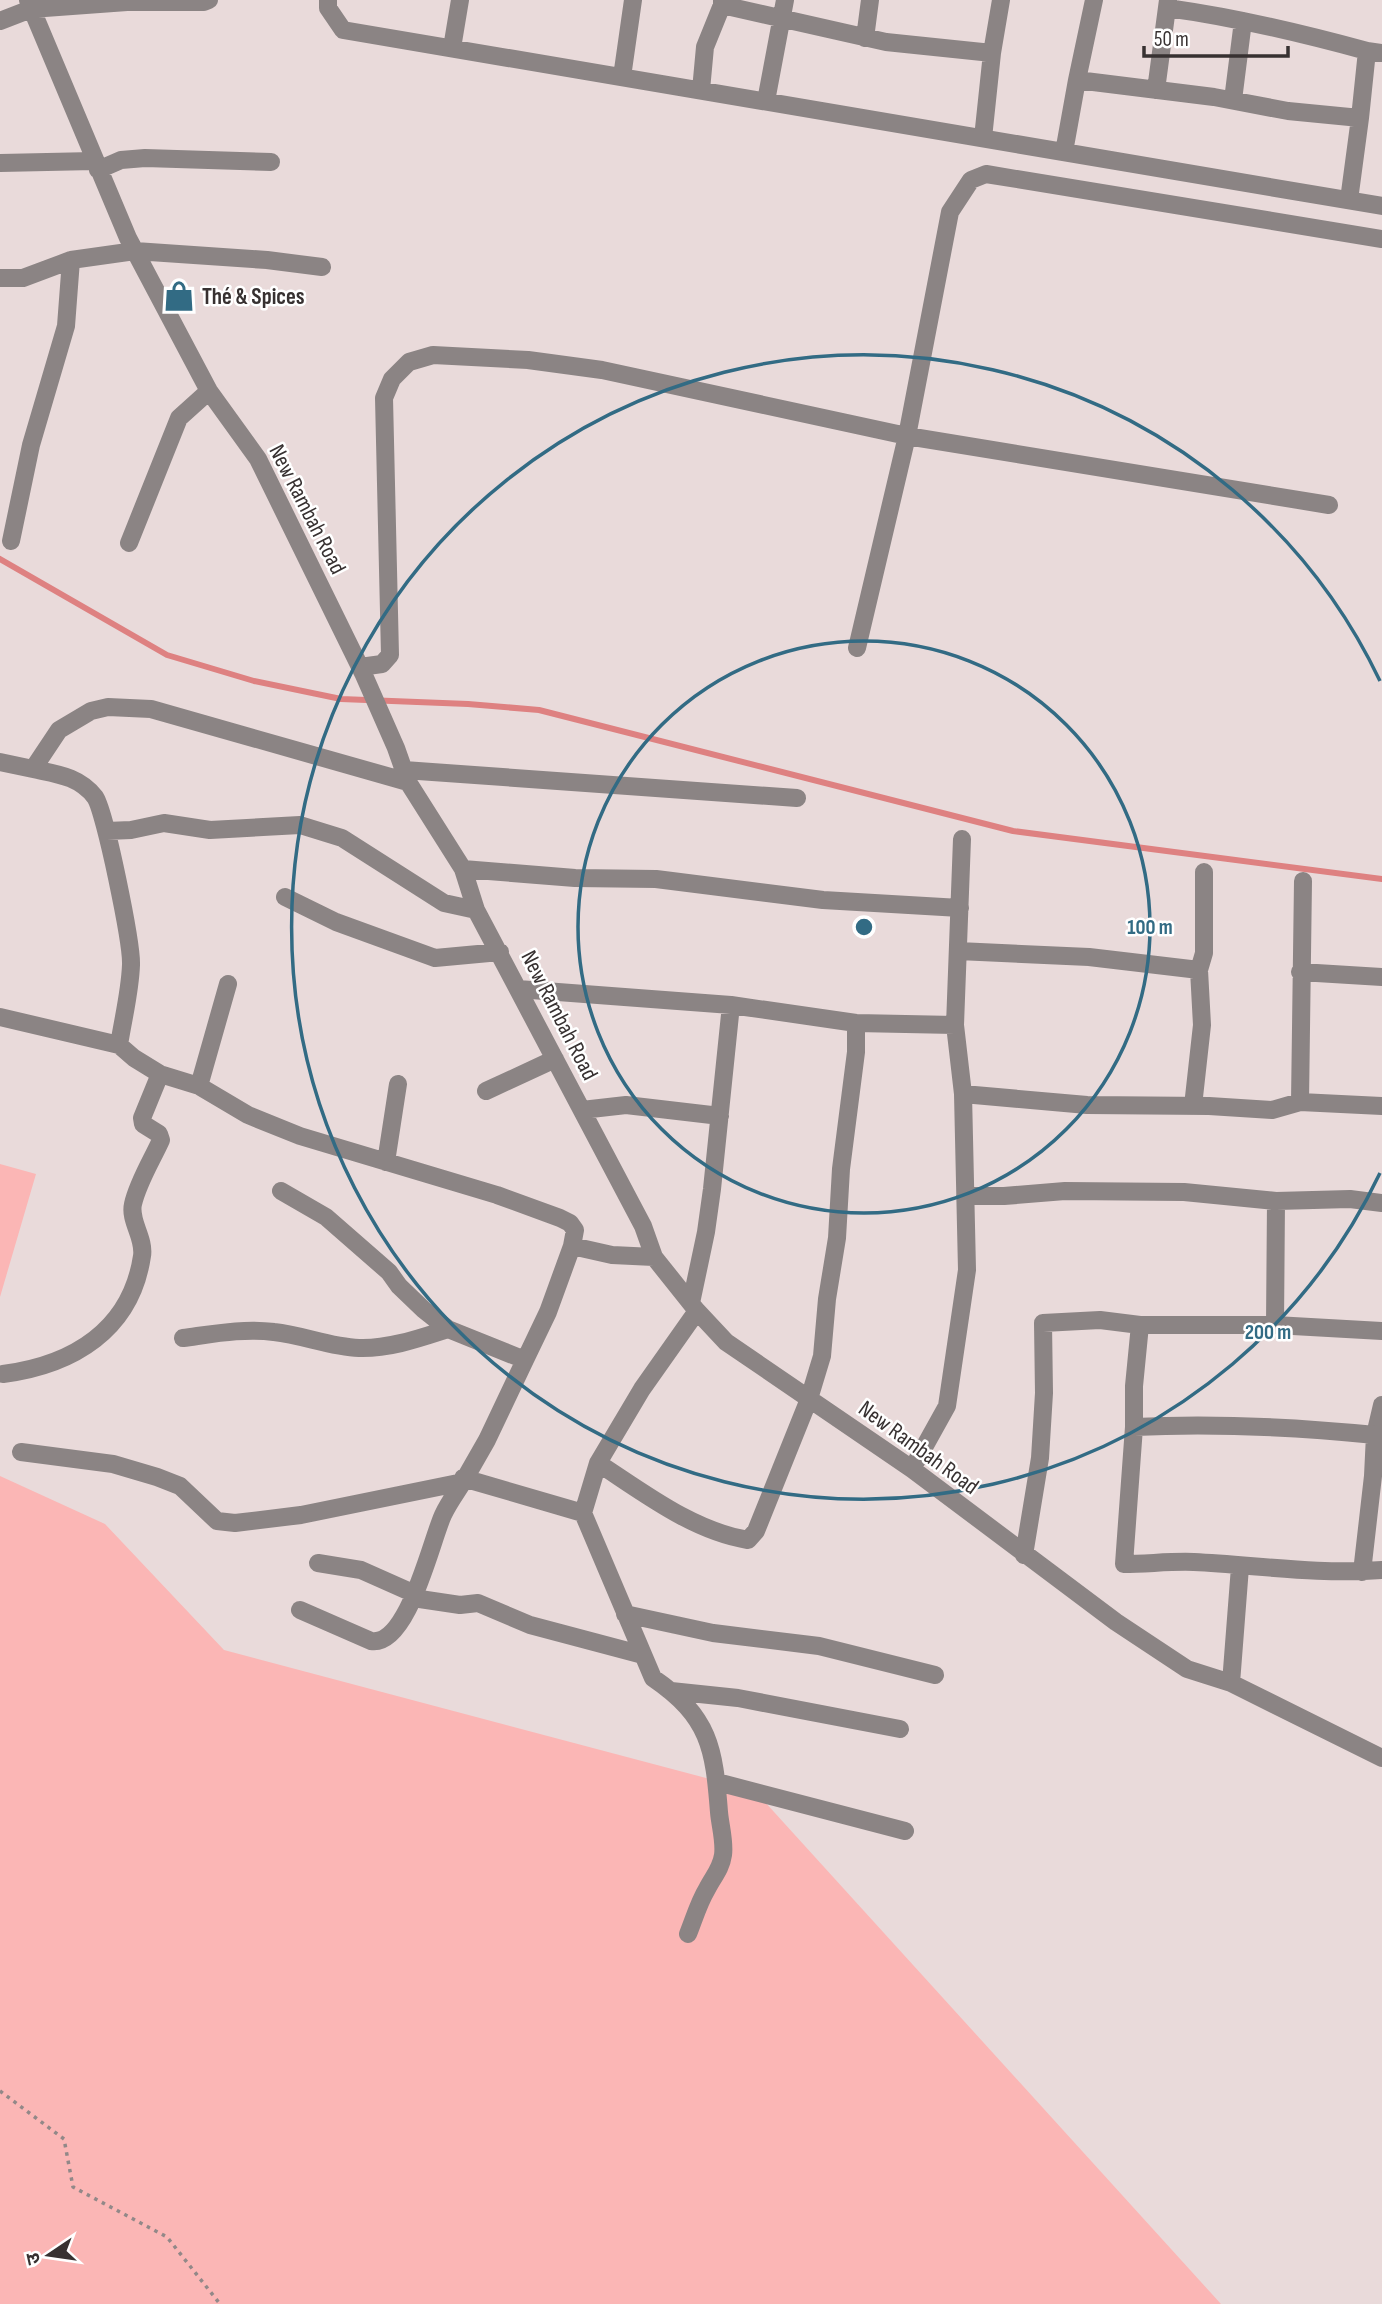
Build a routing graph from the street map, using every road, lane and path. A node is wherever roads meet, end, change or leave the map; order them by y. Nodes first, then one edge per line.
1 (209, 0) edge
2 (328, 0) edge
3 (460, 0) edge
4 (633, 0) edge
5 (785, 0) edge
6 (870, 0) edge
7 (1002, 0) edge
8 (1090, 1) edge
9 (722, 3) edge
10 (1168, 4) edge
11 (29, 5) edge
12 (781, 19) junction
13 (0, 21) edge
14 (1243, 21) junction
15 (866, 38) junction
16 (452, 48) junction
17 (1375, 52) edge
18 (992, 53) junction
19 (622, 77) junction
20 (1077, 80) junction
21 (701, 90) junction
22 (1156, 90) junction
23 (1233, 100) junction
24 (766, 101) junction
25 (1360, 118) junction
26 (983, 138) junction
27 (1064, 152) junction
28 (271, 162) dead end
29 (0, 163) edge
30 (96, 166) junction
31 (1349, 200) junction
32 (1382, 206) edge
33 (1382, 239) edge
34 (135, 251) junction
35 (71, 260) junction
36 (322, 267) dead end
37 (0, 278) edge
38 (209, 391) junction
39 (907, 436) junction
40 (1329, 505) dead end
41 (11, 541) dead end
42 (129, 543) dead end
43 (857, 648) dead end
44 (362, 670) junction
45 (0, 762) edge
46 (33, 769) junction
47 (406, 776) junction
48 (797, 798) dead end
49 (107, 831) junction
50 (962, 839) dead end
51 (464, 869) junction
52 (1204, 872) dead end
53 (1303, 881) dead end
54 (285, 897) dead end
55 (960, 908) junction
56 (476, 910) junction
57 (958, 951) junction
58 (500, 952) junction
59 (1199, 970) junction
60 (1300, 972) junction
61 (1382, 977) edge
62 (228, 984) dead end
63 (519, 989) junction
64 (731, 1005) junction
65 (0, 1017) edge
66 (856, 1023) junction
67 (956, 1025) junction
68 (119, 1045) junction
69 (555, 1059) junction
70 (160, 1073) junction
71 (398, 1084) dead end
72 (199, 1086) junction
73 (486, 1091) dead end
74 (962, 1094) junction
75 (1300, 1102) junction
76 (1193, 1106) junction
77 (1382, 1106) edge
78 (582, 1110) junction
79 (720, 1116) junction
80 (386, 1162) junction
81 (281, 1191) dead end
82 (965, 1195) junction
83 (1276, 1201) junction
84 (1382, 1203) edge
85 (572, 1246) junction
86 (654, 1256) junction
87 (694, 1307) junction
88 (1140, 1325) junction
89 (1275, 1325) junction
90 (448, 1329) junction
91 (1382, 1331) edge
92 (183, 1338) dead end
93 (525, 1360) junction
94 (3, 1374) dead end
95 (809, 1399) junction
96 (1382, 1405) edge
97 (1134, 1427) junction
98 (1375, 1436) junction
99 (21, 1452) dead end
100 (598, 1463) junction
101 (912, 1469) junction
102 (463, 1480) junction
103 (583, 1513) junction
104 (1024, 1555) junction
105 (318, 1563) dead end
106 (1240, 1567) junction
107 (1382, 1570) edge
108 (1362, 1572) junction
109 (414, 1596) junction
110 (300, 1610) dead end
111 (625, 1614) junction
112 (643, 1656) junction
113 (935, 1675) dead end
114 (1231, 1683) junction
115 (671, 1691) junction
116 (900, 1729) dead end
117 (1382, 1758) edge
118 (717, 1782) junction
119 (905, 1832) dead end
120 (688, 1934) dead end
121 (0, 2091) edge
122 (220, 2304) edge

1 - 11 street
2 - 16 street
3 - 16 street
4 - 19 street
5 - 12 street
6 - 15 street
7 - 18 street
8 - 20 street
9 - 12 street
9 - 21 street
10 - 14 street
10 - 22 street
11 - 13 street
11 - 30 street, New Rambah Road
12 - 15 street
12 - 24 street
14 - 17 street
14 - 23 street
15 - 18 street
16 - 19 street
17 - 25 street
18 - 26 street
19 - 21 street
20 - 22 street
20 - 27 street
21 - 24 street
22 - 23 street
23 - 25 street
24 - 26 street
25 - 31 street
26 - 27 street
27 - 31 street
28 - 30 street
29 - 30 street
30 - 34 street, New Rambah Road
31 - 32 street
33 - 39 street
34 - 35 street
34 - 36 street
34 - 38 street, New Rambah Road
35 - 37 street
35 - 41 street
38 - 42 street
38 - 44 street, New Rambah Road
39 - 40 street
39 - 43 street
39 - 44 street
44 - 47 street, New Rambah Road
45 - 46 street
46 - 47 street
46 - 49 street
47 - 48 street
47 - 51 street, New Rambah Road
49 - 56 street
49 - 68 street
50 - 55 street
51 - 55 street
51 - 56 street, New Rambah Road
52 - 59 street
53 - 60 street
54 - 58 street
55 - 57 street
56 - 58 street, New Rambah Road
57 - 59 street
57 - 67 street
58 - 63 street, New Rambah Road
59 - 76 street
60 - 61 street
60 - 75 street
62 - 72 street
63 - 64 street
63 - 69 street, New Rambah Road
64 - 66 street
64 - 79 street
65 - 68 street
66 - 67 street
66 - 95 street
67 - 74 street
68 - 70 street
69 - 73 street
69 - 78 street, New Rambah Road
70 - 72 street
70 - 94 street
71 - 80 street
72 - 80 street
74 - 76 street
74 - 82 street
75 - 76 street
75 - 77 street
78 - 79 street
78 - 86 street, New Rambah Road
79 - 87 street
80 - 85 street
81 - 90 street
82 - 83 street
82 - 101 street
83 - 84 street
83 - 89 street
85 - 86 street
85 - 93 street
86 - 87 street, New Rambah Road
87 - 95 street, New Rambah Road
87 - 100 street
88 - 89 street
88 - 97 street
88 - 104 street
89 - 91 street
90 - 92 street
90 - 93 street
93 - 102 street
95 - 100 street
95 - 101 street, New Rambah Road
96 - 98 street
97 - 98 street
97 - 106 street
98 - 108 street
99 - 102 street
100 - 103 street
101 - 104 street, New Rambah Road
102 - 103 street
102 - 109 street
103 - 111 street
104 - 114 street, New Rambah Road
105 - 109 street
106 - 108 street
106 - 114 street
107 - 108 street
109 - 110 street
109 - 112 street
111 - 112 street
111 - 113 street
112 - 115 street
114 - 117 street, New Rambah Road
115 - 116 street
115 - 118 street
118 - 119 street
118 - 120 street
121 - 122 path

